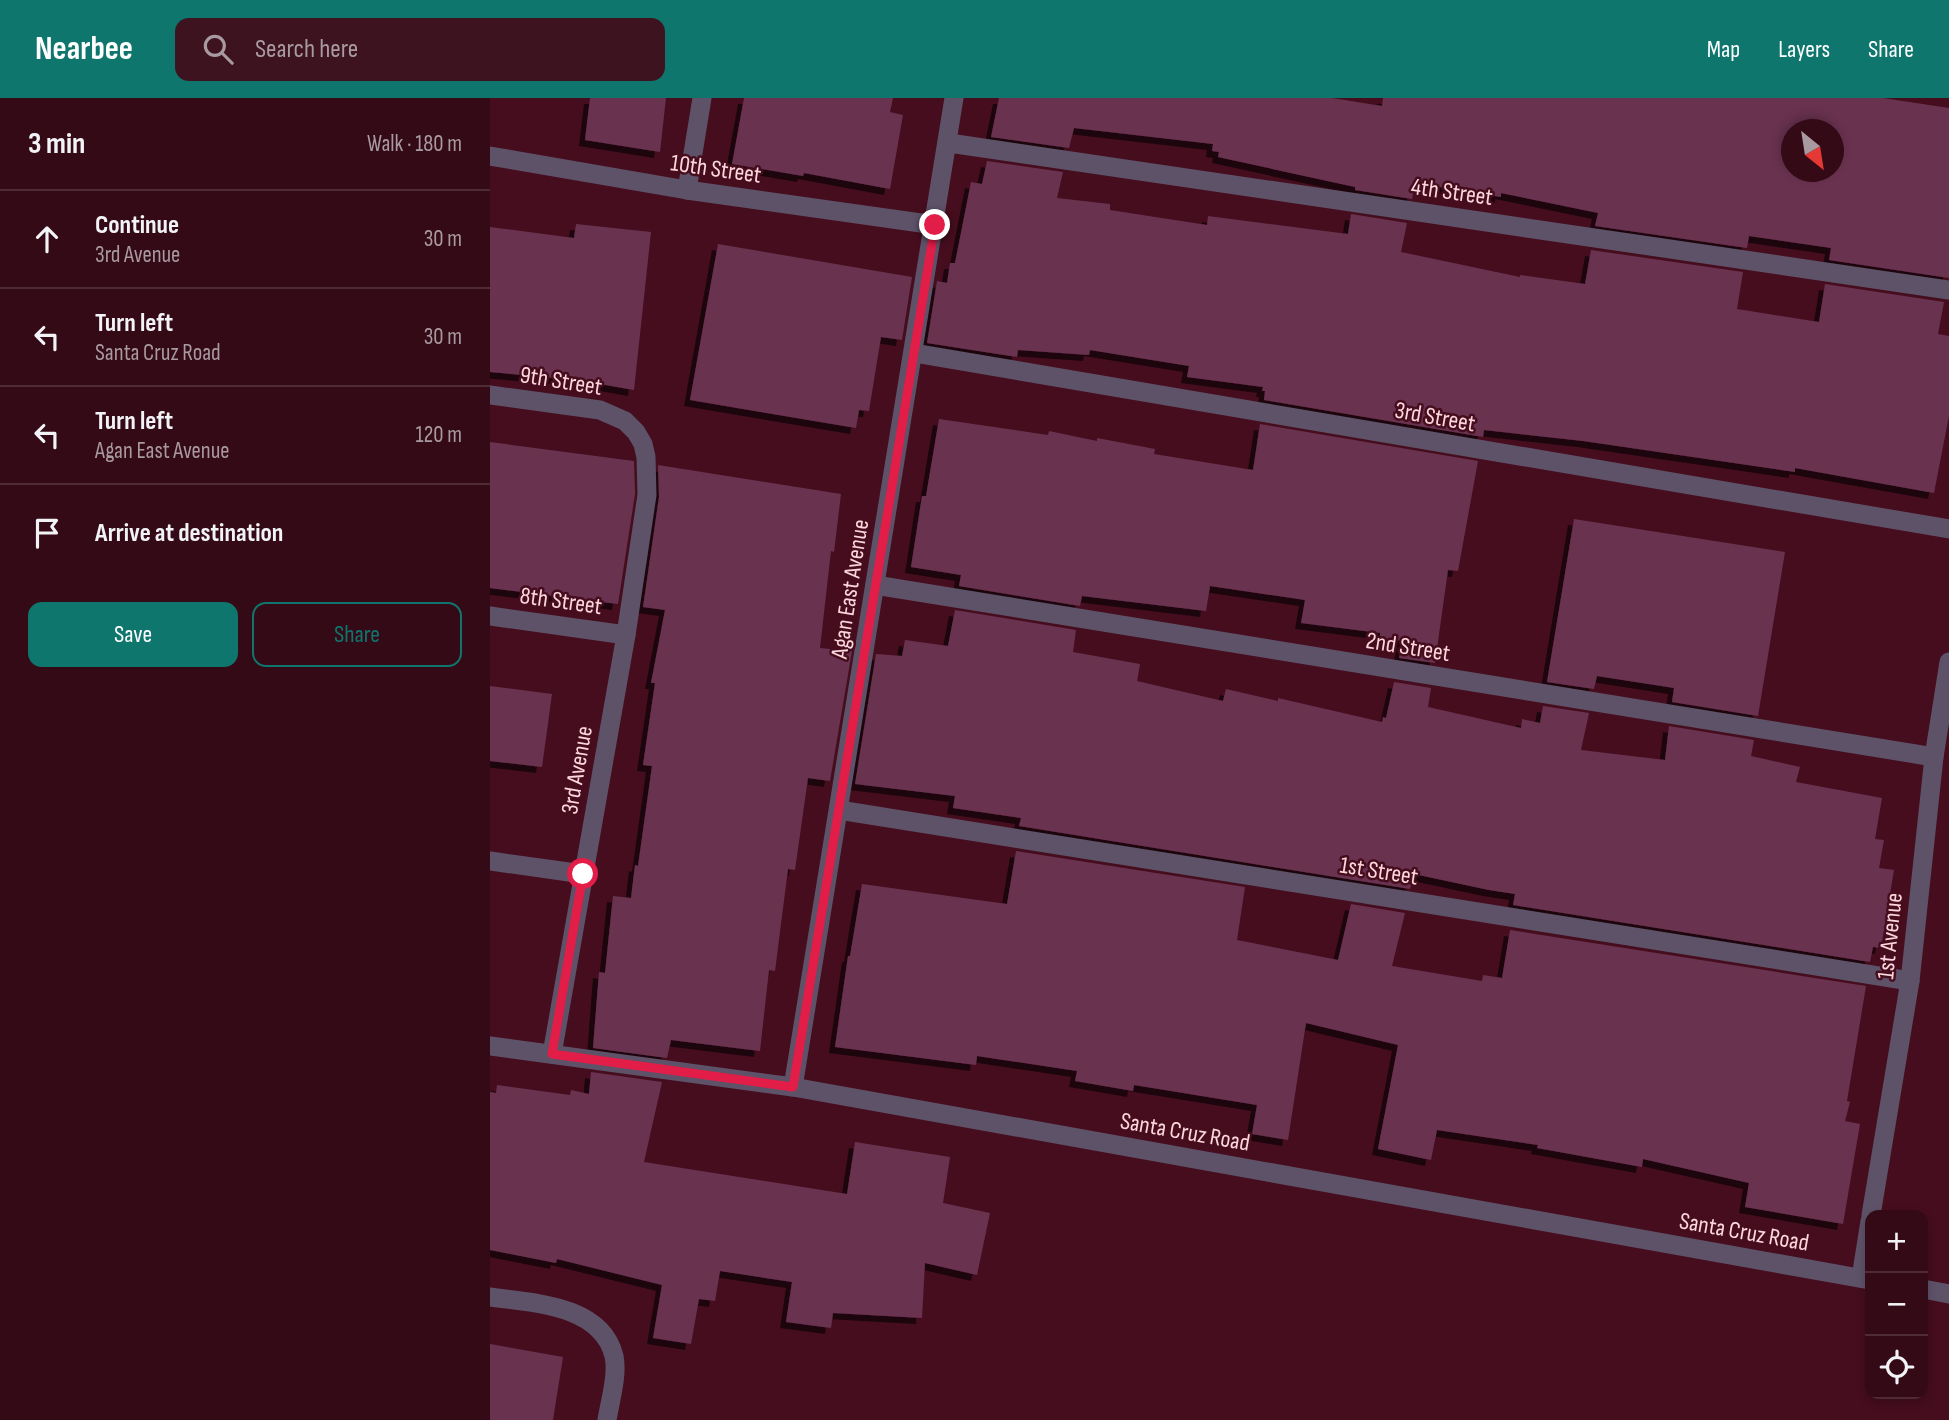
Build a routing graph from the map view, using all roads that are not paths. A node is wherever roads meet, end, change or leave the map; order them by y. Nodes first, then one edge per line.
1 (702, 98) edge
2 (954, 98) edge
3 (949, 143) junction
4 (490, 156) edge
5 (687, 190) junction
6 (935, 225) junction
7 (1949, 290) edge
8 (914, 352) junction
9 (490, 395) edge
10 (647, 495) joint
11 (1949, 529) edge
12 (875, 585) junction
13 (490, 616) edge
14 (626, 635) junction
15 (1949, 662) edge
16 (1934, 757) junction
17 (839, 810) junction
18 (490, 861) edge
19 (583, 874) junction
20 (1910, 981) junction
21 (490, 1045) edge
22 (552, 1054) junction
23 (793, 1087) junction
24 (1872, 1210) edge
25 (1865, 1279) edge
26 (1928, 1290) edge
27 (1949, 1294) edge
28 (490, 1297) edge
29 (607, 1420) edge

1 - 5 street
2 - 3 street, Agan East Avenue
3 - 6 street, Agan East Avenue
3 - 7 street, 4th Street
4 - 5 street, 10th Street
5 - 6 street, 10th Street
6 - 8 street, Agan East Avenue
8 - 11 street, 3rd Street
8 - 12 street, Agan East Avenue
9 - 10 street, 9th Street
10 - 14 street, 3rd Avenue
12 - 16 street, 2nd Street
12 - 17 street, Agan East Avenue
13 - 14 street, 8th Street
14 - 19 street, 3rd Avenue
15 - 16 street, 1st Avenue
16 - 20 street, 1st Avenue
17 - 20 street, 1st Street
17 - 23 street, Agan East Avenue
18 - 19 street
19 - 22 street, 3rd Avenue
20 - 24 street, 1st Avenue
21 - 22 street, Santa Cruz Road
22 - 23 street, Santa Cruz Road
23 - 25 street, Santa Cruz Road
26 - 27 street
28 - 29 street

